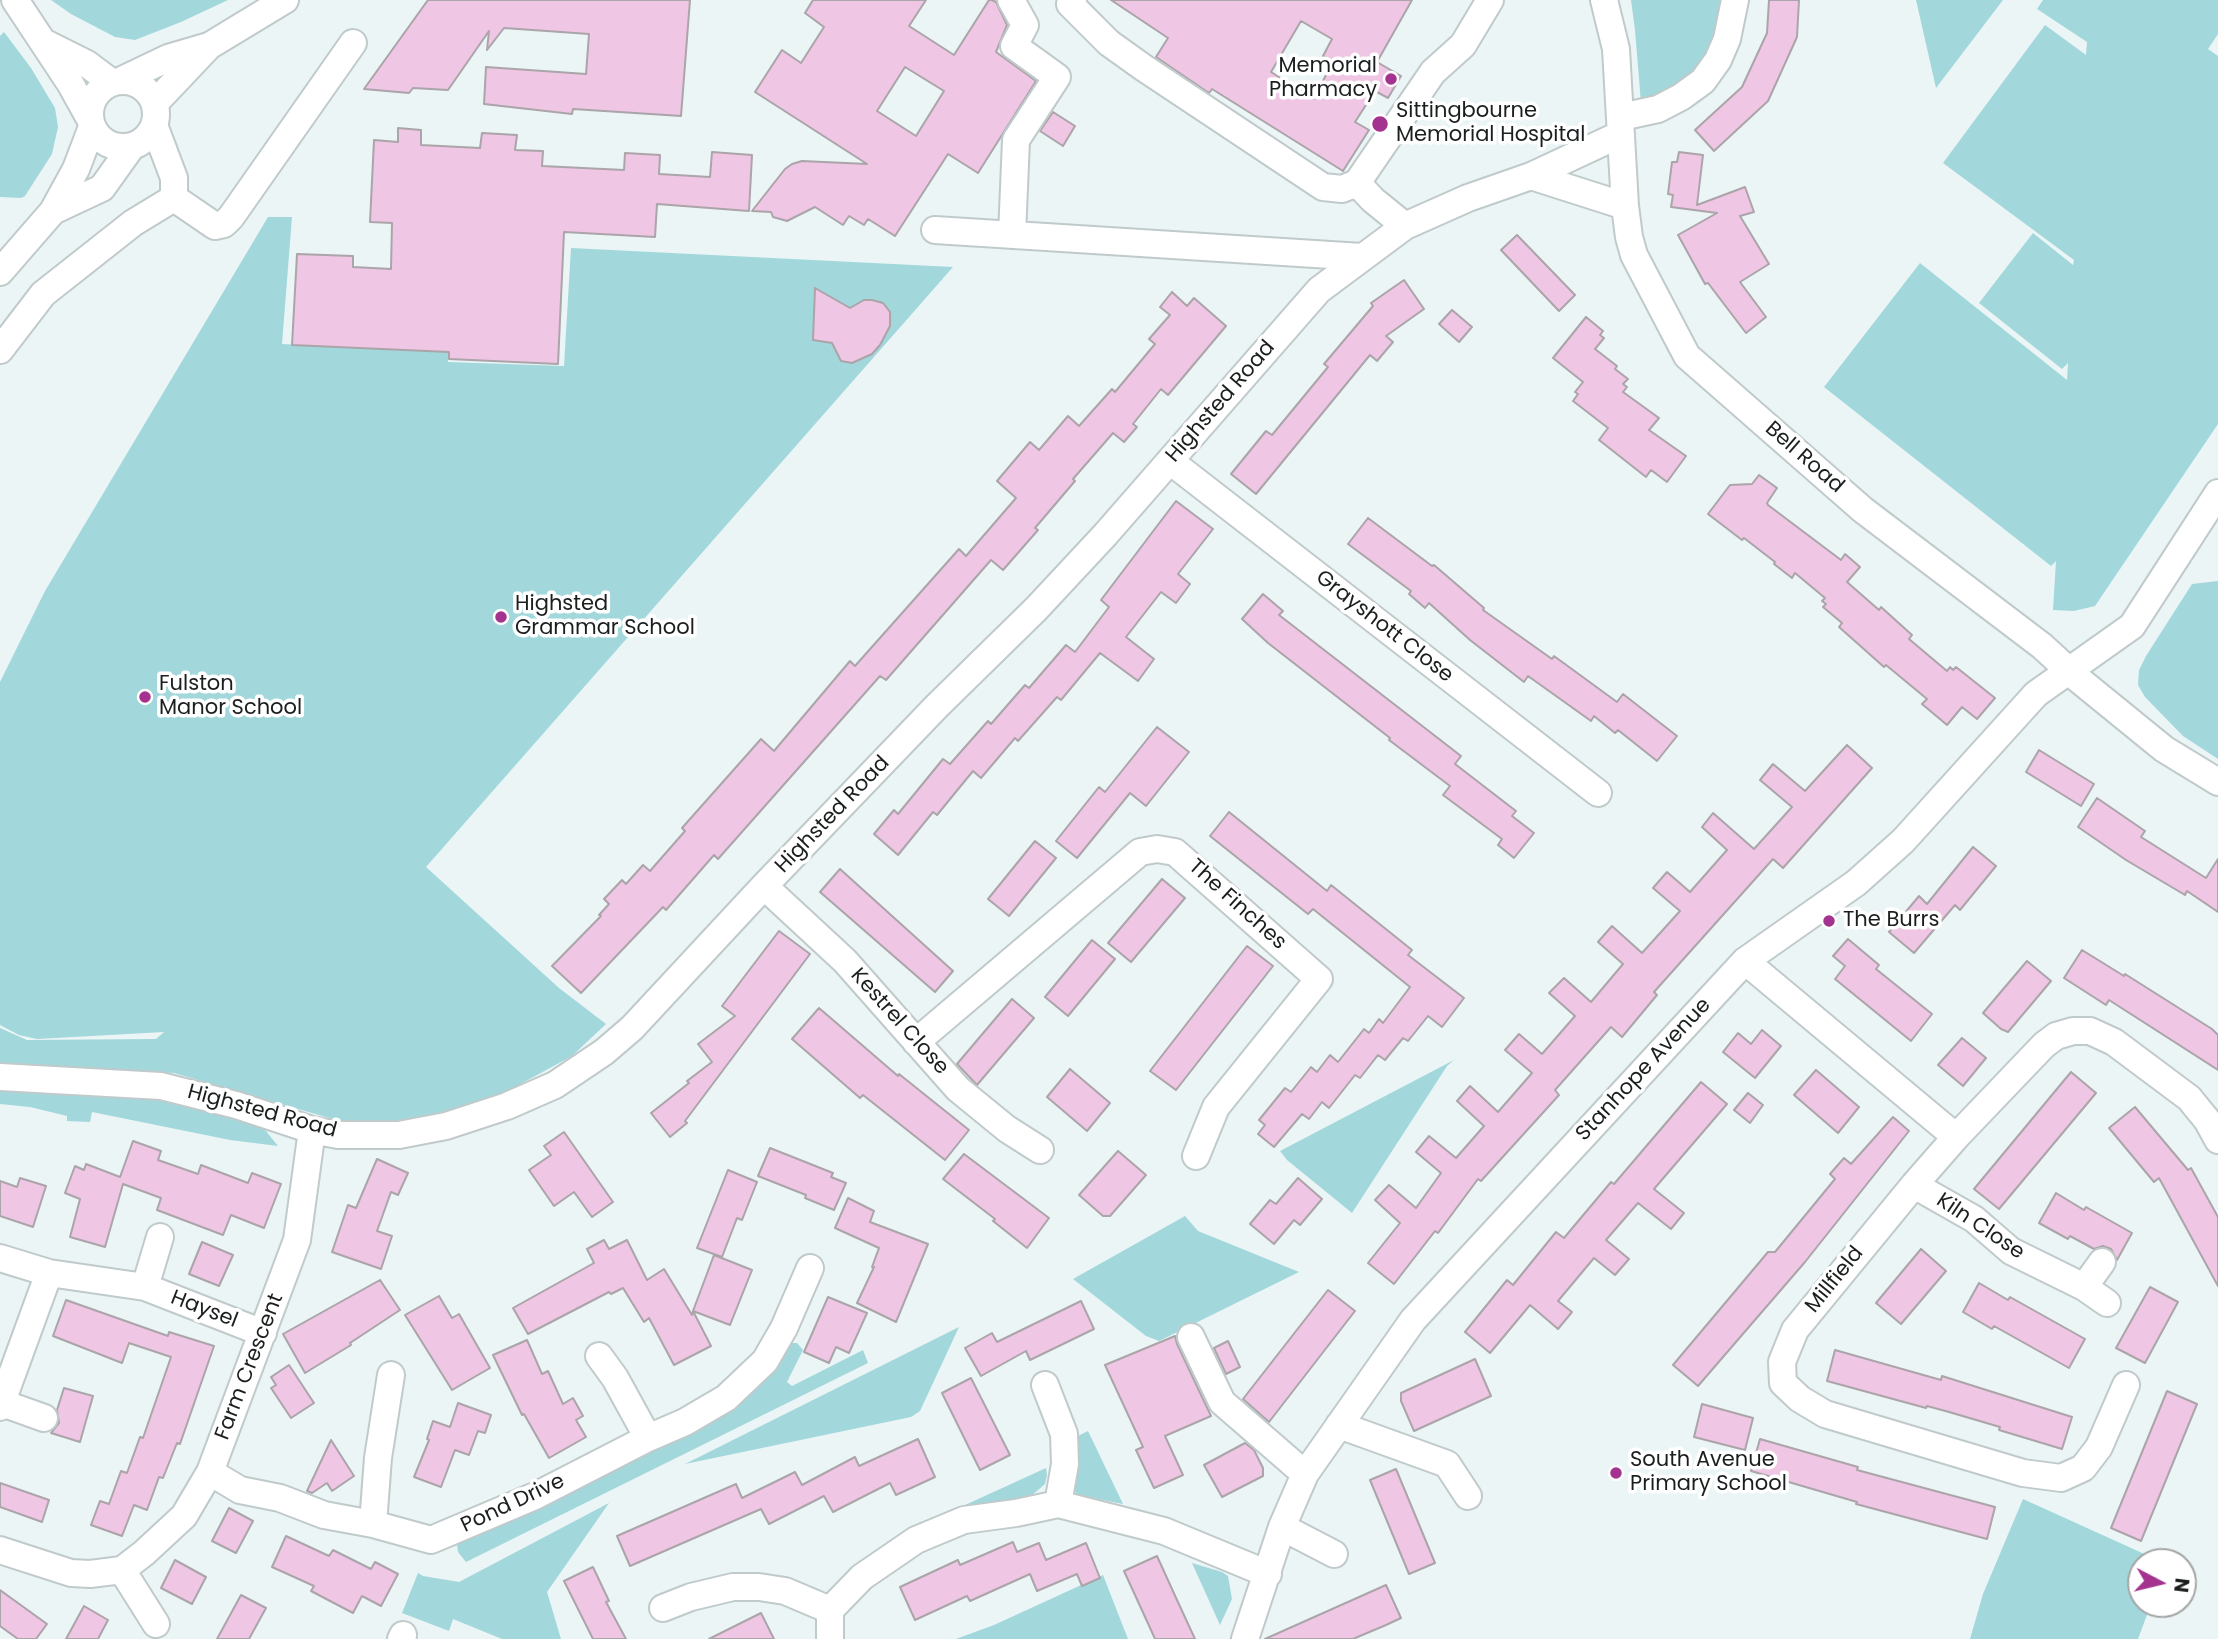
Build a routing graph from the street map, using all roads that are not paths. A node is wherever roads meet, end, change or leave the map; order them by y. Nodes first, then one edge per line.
1 (15, 0) edge
2 (285, 0) edge
3 (1011, 0) edge
4 (1073, 0) edge
5 (1490, 0) edge
6 (1604, 0) edge
7 (1735, 0) edge
8 (44, 42) junction
9 (353, 43) dead end
10 (209, 46) junction
11 (117, 81) junction
12 (155, 114) junction
13 (91, 123) junction
14 (1621, 126) junction
15 (132, 146) junction
16 (1531, 176) junction
17 (1357, 183) junction
18 (174, 198) junction
19 (1625, 206) junction
20 (53, 211) junction
21 (1405, 226) junction
22 (934, 230) dead end
23 (1012, 234) junction
24 (1362, 257) junction
25 (0, 272) edge
26 (0, 349) edge
27 (1170, 461) junction
28 (2218, 493) edge
29 (2070, 669) junction
30 (2218, 782) edge
31 (1598, 793) dead end
32 (764, 886) junction
33 (1745, 961) junction
34 (916, 1042) junction
35 (0, 1077) edge
36 (312, 1130) junction
37 (1956, 1137) junction
38 (2218, 1140) edge
39 (1040, 1150) dead end
40 (1196, 1156) dead end
41 (1914, 1185) junction
42 (160, 1237) dead end
43 (0, 1258) edge
44 (2102, 1262) dead end
45 (810, 1268) dead end
46 (49, 1273) junction
47 (145, 1287) junction
48 (2084, 1287) junction
49 (2107, 1303) dead end
50 (263, 1333) junction
51 (1191, 1337) dead end
52 (599, 1356) dead end
53 (391, 1375) dead end
54 (1045, 1385) dead end
55 (2126, 1385) dead end
56 (1, 1405) edge
57 (44, 1418) dead end
58 (1339, 1425) junction
59 (648, 1438) junction
60 (210, 1472) junction
61 (1305, 1474) junction
62 (1468, 1496) dead end
63 (1058, 1504) junction
64 (373, 1524) junction
65 (1282, 1527) junction
66 (0, 1550) edge
67 (1333, 1556) dead end
68 (122, 1570) junction
69 (1268, 1574) junction
70 (663, 1608) dead end
71 (830, 1610) junction
72 (156, 1624) dead end
73 (830, 1639) edge
74 (1245, 1639) edge

1 - 8 street
2 - 10 street
3 - 23 street
4 - 17 street
5 - 17 street
6 - 14 street, Bell Road
7 - 14 street, Highsted Road
8 - 11 street
8 - 13 street
9 - 18 street
10 - 11 street
10 - 12 street
11 - 12 street
11 - 13 street
12 - 15 street
12 - 18 street
13 - 15 street
13 - 20 street
14 - 16 street, Highsted Road
14 - 19 street, Bell Road
15 - 20 street
16 - 19 street
16 - 21 street, Highsted Road
17 - 21 street
18 - 26 street
19 - 29 street, Bell Road
20 - 25 street
21 - 24 street, Highsted Road
22 - 23 street
23 - 24 street
24 - 27 street, Highsted Road
27 - 31 street, Grayshott Close
27 - 32 street, Highsted Road
28 - 29 street, Stanhope Avenue
29 - 30 street, Bell Road
29 - 33 street, Stanhope Avenue
32 - 34 street, Kestrel Close
32 - 36 street, Highsted Road
33 - 37 street
33 - 58 street, Stanhope Avenue
34 - 39 street, Kestrel Close
34 - 40 street, The Finches
35 - 36 street, Highsted Road
36 - 50 street, Farm Crescent
37 - 38 street, Millfield
37 - 41 street, Millfield
41 - 48 street, Kiln Close
41 - 55 street, Millfield
42 - 47 street, Haysel
43 - 46 street, Haysel
44 - 48 street
45 - 59 street, Pond Drive
46 - 47 street, Haysel
46 - 56 street
47 - 50 street, Haysel
48 - 49 street, Kiln Close
50 - 60 street, Farm Crescent
51 - 61 street
52 - 59 street
53 - 64 street
54 - 63 street
56 - 57 street
58 - 61 street, Stanhope Avenue
58 - 62 street
59 - 64 street, Pond Drive
60 - 64 street, Pond Drive
60 - 68 street, Farm Crescent
61 - 65 street, Stanhope Avenue
63 - 69 street
63 - 71 street
65 - 67 street
65 - 69 street, Stanhope Avenue
66 - 68 street
68 - 72 street
69 - 74 street, Stanhope Avenue
70 - 71 street
71 - 73 street

